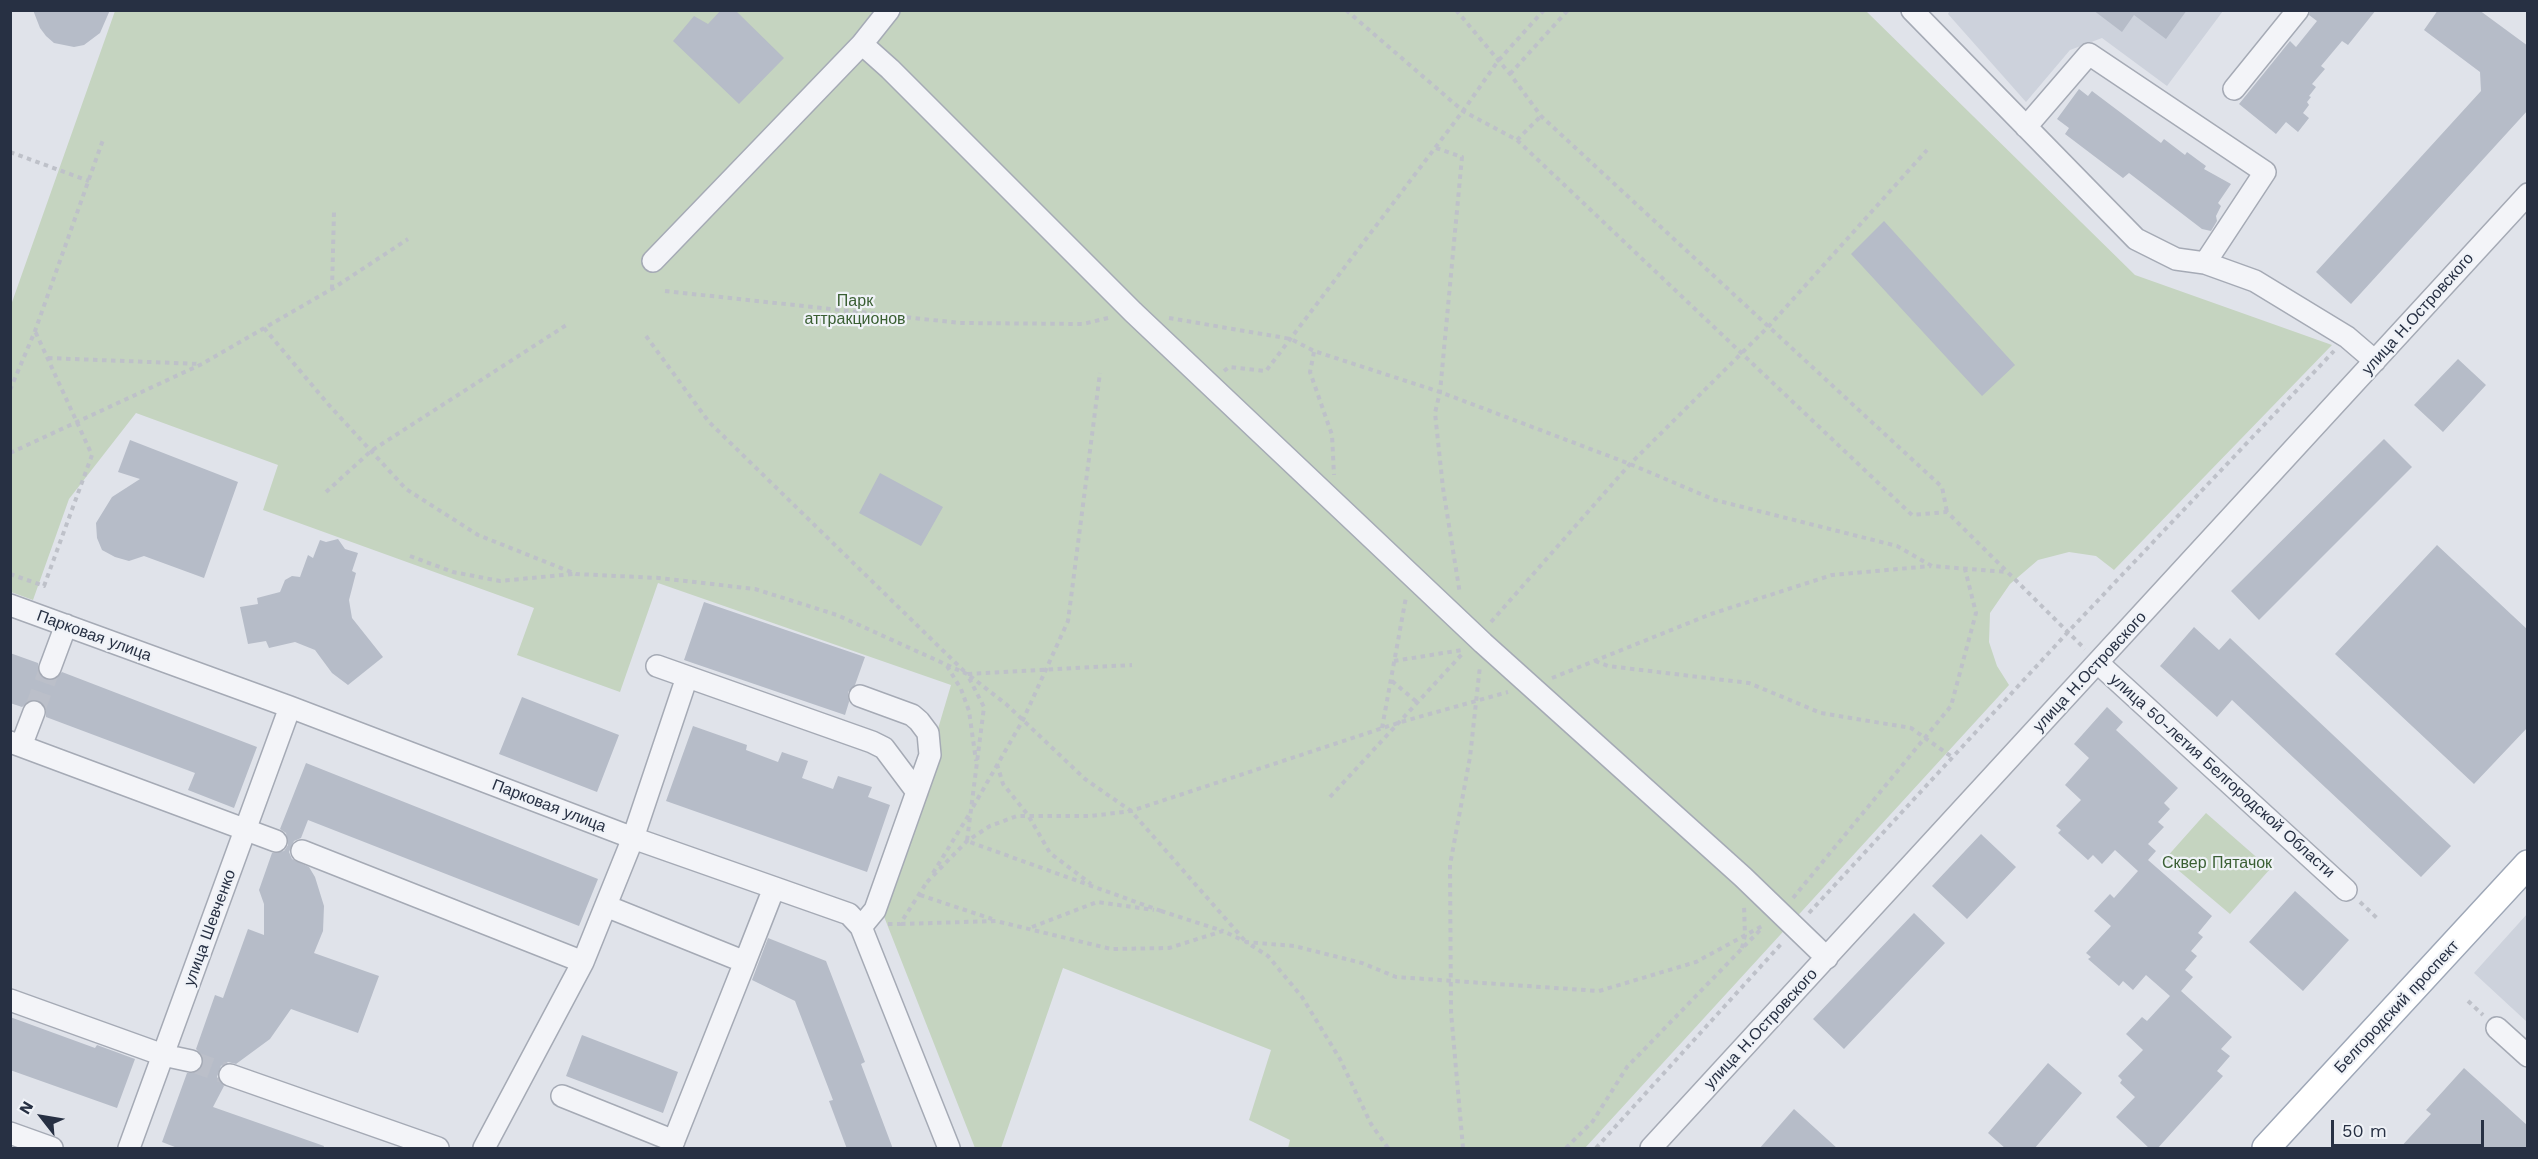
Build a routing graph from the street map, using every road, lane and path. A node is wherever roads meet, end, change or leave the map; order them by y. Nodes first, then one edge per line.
1 (889, 10) edge
2 (1346, 10) edge
3 (1456, 10) edge
4 (1544, 10) edge
5 (1568, 10) edge
6 (1912, 10) edge
7 (2298, 10) edge
8 (862, 44) junction
9 (1498, 61) junction
10 (1510, 74) junction
11 (2234, 89) dead end
12 (1463, 111) junction
13 (1541, 116) junction
14 (2026, 127) junction
15 (104, 137) dead end
16 (1517, 140) junction
17 (1436, 147) junction
18 (1927, 150) dead end
19 (10, 152) edge
20 (89, 181) junction
21 (2528, 194) edge
22 (334, 212) dead end
23 (408, 239) dead end
24 (652, 261) dead end
25 (2205, 263) junction
26 (332, 289) junction
27 (665, 291) dead end
28 (1133, 312) junction
29 (568, 324) dead end
30 (1769, 326) junction
31 (264, 328) junction
32 (35, 331) junction
33 (646, 336) dead end
34 (2347, 337) junction
35 (1291, 339) junction
36 (1314, 351) junction
37 (1741, 351) junction
38 (48, 358) junction
39 (2375, 361) junction
40 (202, 364) junction
41 (1101, 373) dead end
42 (1210, 383) junction
43 (10, 390) edge
44 (1440, 392) junction
45 (77, 421) junction
46 (371, 451) junction
47 (10, 453) edge
48 (1630, 464) junction
49 (326, 492) dead end
50 (1335, 503) junction
51 (1947, 512) junction
52 (410, 556) dead end
53 (1932, 566) junction
54 (1965, 569) junction
55 (2007, 572) junction
56 (1411, 573) junction
57 (10, 574) edge
58 (576, 574) junction
59 (10, 605) edge
60 (66, 625) junction
61 (2068, 632) junction
62 (1475, 635) junction
63 (1394, 661) junction
64 (1594, 661) junction
65 (2098, 663) junction
66 (946, 664) junction
67 (1132, 665) dead end
68 (657, 666) dead end
69 (50, 668) tunnel mouth
70 (1046, 670) junction
71 (967, 674) junction
72 (687, 676) junction
73 (1391, 680) junction
74 (1533, 686) junction
75 (860, 696) dead end
76 (1476, 700) junction
77 (1418, 703) junction
78 (290, 707) junction
79 (34, 712) tunnel mouth
80 (1023, 720) junction
81 (1401, 722) junction
82 (1382, 729) junction
83 (1926, 737) junction
84 (16, 744) edge
85 (1952, 757) junction
86 (998, 764) junction
87 (977, 768) junction
88 (917, 792) junction
89 (1330, 797) dead end
90 (972, 809) junction
91 (1131, 811) junction
92 (1028, 815) junction
93 (245, 830) junction
94 (633, 838) junction
95 (276, 841) dead end
96 (967, 842) junction
97 (302, 850) dead end
98 (2528, 864) edge
99 (1743, 877) junction
100 (927, 882) junction
101 (1094, 887) junction
102 (774, 888) junction
103 (2346, 890) dead end
104 (919, 895) junction
105 (606, 906) junction
106 (875, 910) junction
107 (1161, 911) junction
108 (996, 921) junction
109 (1788, 921) junction
110 (900, 924) junction
111 (861, 927) junction
112 (1031, 928) junction
113 (1223, 931) junction
114 (1746, 935) junction
115 (1246, 942) junction
116 (1742, 948) junction
117 (1827, 958) junction
118 (584, 962) junction
119 (745, 962) junction
120 (1450, 982) junction
121 (10, 1000) edge
122 (2497, 1028) dead end
123 (163, 1055) junction
124 (2528, 1056) edge
125 (191, 1061) tunnel mouth
126 (230, 1075) tunnel mouth
127 (562, 1096) dead end
128 (10, 1133) edge
129 (673, 1145) edge
130 (52, 1149) edge
131 (129, 1149) edge
132 (438, 1149) edge
133 (484, 1149) edge
134 (949, 1149) edge
135 (1388, 1149) edge
136 (1463, 1149) edge
137 (1566, 1149) edge
138 (1596, 1149) edge
139 (1651, 1149) edge
140 (2266, 1149) edge

1 - 8 street
2 - 12 path
3 - 9 path
4 - 9 path
5 - 10 path
6 - 14 street
7 - 11 street
8 - 24 street
8 - 28 street
9 - 10 path
9 - 12 path
10 - 13 path
12 - 16 path
12 - 17 path
13 - 16 path
13 - 30 path
14 - 25 street
14 - 25 street
15 - 20 path
16 - 37 path
17 - 35 path
17 - 44 path
18 - 30 path
19 - 20 path
20 - 32 path
21 - 39 street, улица Н.Островского
22 - 26 path
23 - 26 path
25 - 34 street
26 - 31 path
27 - 28 path
28 - 35 path
28 - 42 street
29 - 46 path
30 - 37 path
30 - 51 path
31 - 40 path
31 - 46 path
32 - 38 path
32 - 43 path
33 - 71 path
34 - 39 street
34 - 61 path
35 - 36 path
35 - 42 path
36 - 44 path
36 - 50 path
37 - 48 path
37 - 51 path
38 - 40 path
38 - 45 path
39 - 65 street, улица Н.Островского
40 - 45 path
41 - 70 path
42 - 50 street
44 - 48 path
44 - 62 path
45 - 47 path
45 - 57 path
46 - 49 path
46 - 58 path
48 - 53 path
48 - 62 path
50 - 56 street
51 - 55 path
52 - 58 path
53 - 54 path
53 - 64 path
54 - 55 path
54 - 83 path
55 - 61 path
56 - 62 street
56 - 63 path
58 - 66 path
59 - 60 street, Парковая улица
60 - 69 street
60 - 78 street, Парковая улица
61 - 65 path
61 - 85 path
62 - 74 street
62 - 76 path
63 - 73 path
63 - 77 path
64 - 74 path
64 - 83 path
65 - 103 street, улица 50-летия Белгородской Области
65 - 117 street, улица Н.Островского
66 - 71 path
66 - 87 path
67 - 70 path
68 - 72 street
70 - 71 path
70 - 80 path
71 - 80 path
71 - 87 path
72 - 88 street
72 - 94 street
73 - 77 path
73 - 82 path
74 - 76 path
74 - 99 street
75 - 88 street
76 - 81 path
76 - 120 path
77 - 81 path
78 - 93 street, улица Шевченко
78 - 94 street, Парковая улица
79 - 84 street
80 - 86 path
80 - 91 path
81 - 82 path
81 - 89 path
82 - 91 path
83 - 85 path
83 - 109 path
84 - 93 street
85 - 109 path
86 - 90 path
86 - 92 path
87 - 90 path
88 - 106 street
90 - 96 path
90 - 100 path
91 - 92 path
91 - 115 path
92 - 96 path
92 - 101 path
93 - 95 street
93 - 123 street, улица Шевченко
94 - 102 street, Парковая улица
94 - 105 street
96 - 100 path
96 - 101 path
97 - 118 street
98 - 140 main road, Белгородский проспект
99 - 109 street
99 - 114 path
100 - 104 path
101 - 107 path
102 - 111 street, Парковая улица
102 - 119 street
104 - 108 path
104 - 110 path
105 - 118 street
105 - 119 street
106 - 110 path
106 - 111 street
107 - 112 path
107 - 113 path
108 - 110 path
108 - 112 path
109 - 117 street
109 - 138 path
111 - 134 street
112 - 113 path
113 - 115 path
114 - 116 path
114 - 116 path
114 - 120 path
115 - 120 path
115 - 135 path
116 - 137 path
117 - 139 street, улица Н.Островского
118 - 133 street
119 - 129 street
120 - 136 path
121 - 123 street
122 - 124 street
123 - 125 street
123 - 131 street, улица Шевченко
126 - 132 street
127 - 129 street
128 - 130 street

